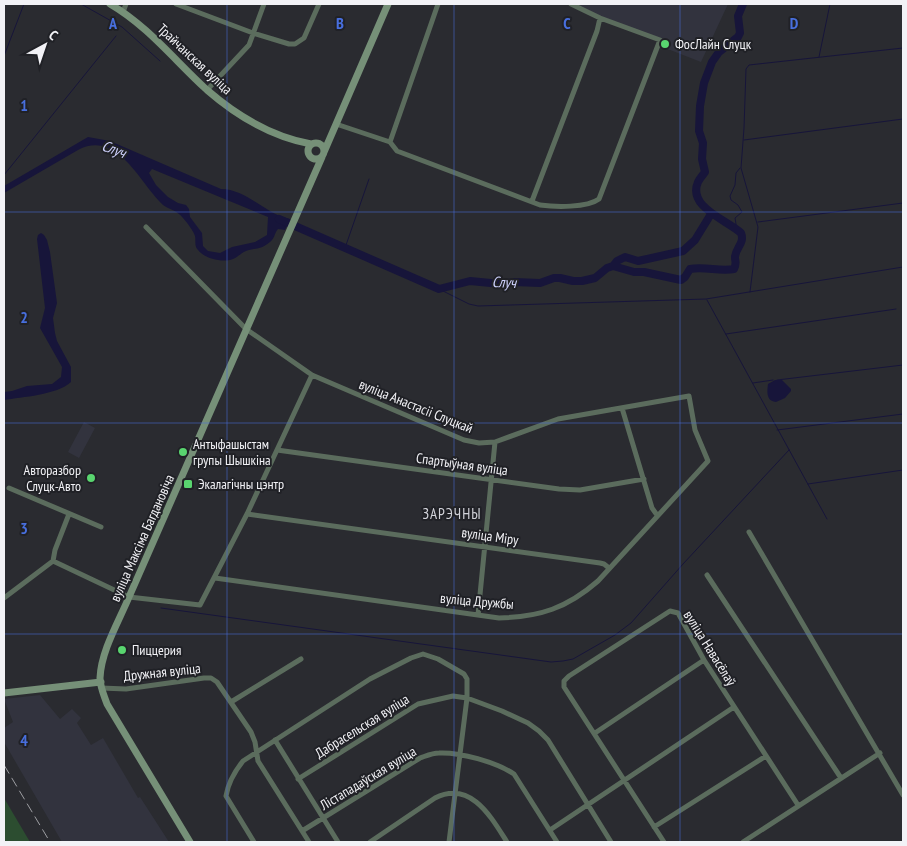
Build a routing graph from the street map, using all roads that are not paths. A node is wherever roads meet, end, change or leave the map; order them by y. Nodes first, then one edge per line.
1 (110, 4) edge
2 (126, 4) edge
3 (179, 4) edge
4 (264, 4) edge
5 (319, 4) edge
6 (388, 4) edge
7 (438, 4) edge
8 (571, 4) edge
9 (123, 12) junction
10 (600, 18) junction
11 (253, 33) junction
12 (207, 90) junction
13 (335, 127) junction
14 (293, 141) junction
15 (390, 142) junction
16 (314, 144) junction
17 (308, 154) junction
18 (323, 155) junction
19 (312, 182) junction
20 (532, 201) junction
21 (146, 227) dead end
22 (246, 330) junction
23 (312, 375) junction
24 (622, 408) junction
25 (495, 442) junction
26 (277, 450) junction
27 (708, 461) joint
28 (492, 479) junction
29 (644, 479) junction
30 (8, 488) dead end
31 (69, 514) junction
32 (246, 514) junction
33 (657, 515) junction
34 (101, 527) dead end
35 (749, 532) dead end
36 (485, 547) junction
37 (53, 561) junction
38 (609, 568) junction
39 (707, 575) dead end
40 (215, 578) junction
41 (129, 597) junction
42 (4, 598) edge
43 (478, 615) junction
44 (301, 659) dead end
45 (704, 660) junction
46 (101, 685) junction
47 (4, 693) edge
48 (467, 698) junction
49 (231, 702) junction
50 (734, 707) junction
51 (595, 733) junction
52 (275, 740) junction
53 (257, 751) junction
54 (880, 753) junction
55 (460, 756) junction
56 (766, 756) junction
57 (841, 778) junction
58 (298, 779) junction
59 (624, 780) junction
60 (456, 793) junction
61 (903, 795) edge
62 (588, 805) junction
63 (798, 805) junction
64 (322, 818) junction
65 (654, 827) junction
66 (550, 830) junction
67 (302, 831) junction
68 (190, 842) edge
69 (254, 842) edge
70 (309, 842) edge
71 (338, 842) edge
72 (370, 842) edge
73 (449, 842) edge
74 (507, 842) edge
75 (557, 842) edge
76 (611, 842) edge
77 (664, 842) edge
78 (743, 842) edge

1 - 9 main road, Трайчанская вуліца
2 - 9 street
3 - 11 street
4 - 11 street
5 - 11 street
6 - 13 main road, вуліца Максіма Багдановіча
7 - 15 street
8 - 10 street
9 - 12 main road, Трайчанская вуліца
10 - 20 street
10 - 20 street
11 - 12 street
12 - 14 main road, Трайчанская вуліца
13 - 15 street
13 - 16 main road
13 - 18 main road, вуліца Максіма Багдановіча
14 - 16 main road, Трайчанская вуліца
14 - 17 main road, Трайчанская вуліца
15 - 20 street
16 - 17 main road
16 - 18 main road
17 - 18 main road
17 - 19 main road
18 - 19 main road, вуліца Максіма Багдановіча
19 - 22 main road, вуліца Максіма Багдановіча
21 - 22 street, вуліца Анастасіі Слуцкай
22 - 23 street, вуліца Анастасіі Слуцкай
22 - 41 main road, вуліца Максіма Багдановіча
23 - 25 street, вуліца Анастасіі Слуцкай
23 - 26 street
24 - 25 street, вуліца Анастасіі Слуцкай
24 - 27 street, вуліца Анастасіі Слуцкай
24 - 29 street
25 - 28 street
26 - 28 street, Спартыўная вуліца
26 - 32 street
27 - 33 street, вуліца Дружбы
28 - 29 street, Спартыўная вуліца
28 - 36 street
29 - 33 street
30 - 31 street
31 - 34 street
31 - 37 street
32 - 36 street, вуліца Міру
32 - 40 street
33 - 38 street, вуліца Дружбы
35 - 54 street
36 - 38 street, вуліца Міру
36 - 43 street
37 - 41 street
37 - 42 street
38 - 43 street, вуліца Дружбы
39 - 57 street
40 - 41 street
40 - 43 street, вуліца Дружбы
41 - 46 main road, вуліца Максіма Багдановіча
44 - 49 street
45 - 50 street, вуліца Навасёлаў
45 - 51 street
45 - 51 street, вуліца Навасёлаў
46 - 47 main road
46 - 49 street, Дружная вуліца
46 - 68 main road
48 - 52 street
48 - 55 street
48 - 58 street, Дабрасельская вуліца
48 - 62 street, Дабрасельская вуліца
49 - 53 street, Дружная вуліца
50 - 56 street, вуліца Навасёлаў
50 - 59 street
51 - 59 street
52 - 53 street
52 - 58 street
53 - 67 street, Дружная вуліца
53 - 69 street
54 - 57 street
54 - 61 street
55 - 60 street
55 - 64 street, Лістападаўская вуліца
55 - 66 street, Лістападаўская вуліца
56 - 63 street, вуліца Навасёлаў
56 - 65 street
57 - 63 street
58 - 64 street
59 - 62 street
59 - 65 street
60 - 72 street
60 - 73 street
60 - 74 street
62 - 66 street
62 - 76 street, Дабрасельская вуліца
63 - 78 street
64 - 67 street, Лістападаўская вуліца
64 - 71 street
65 - 77 street
66 - 75 street, Лістападаўская вуліца
67 - 70 street, Дружная вуліца

